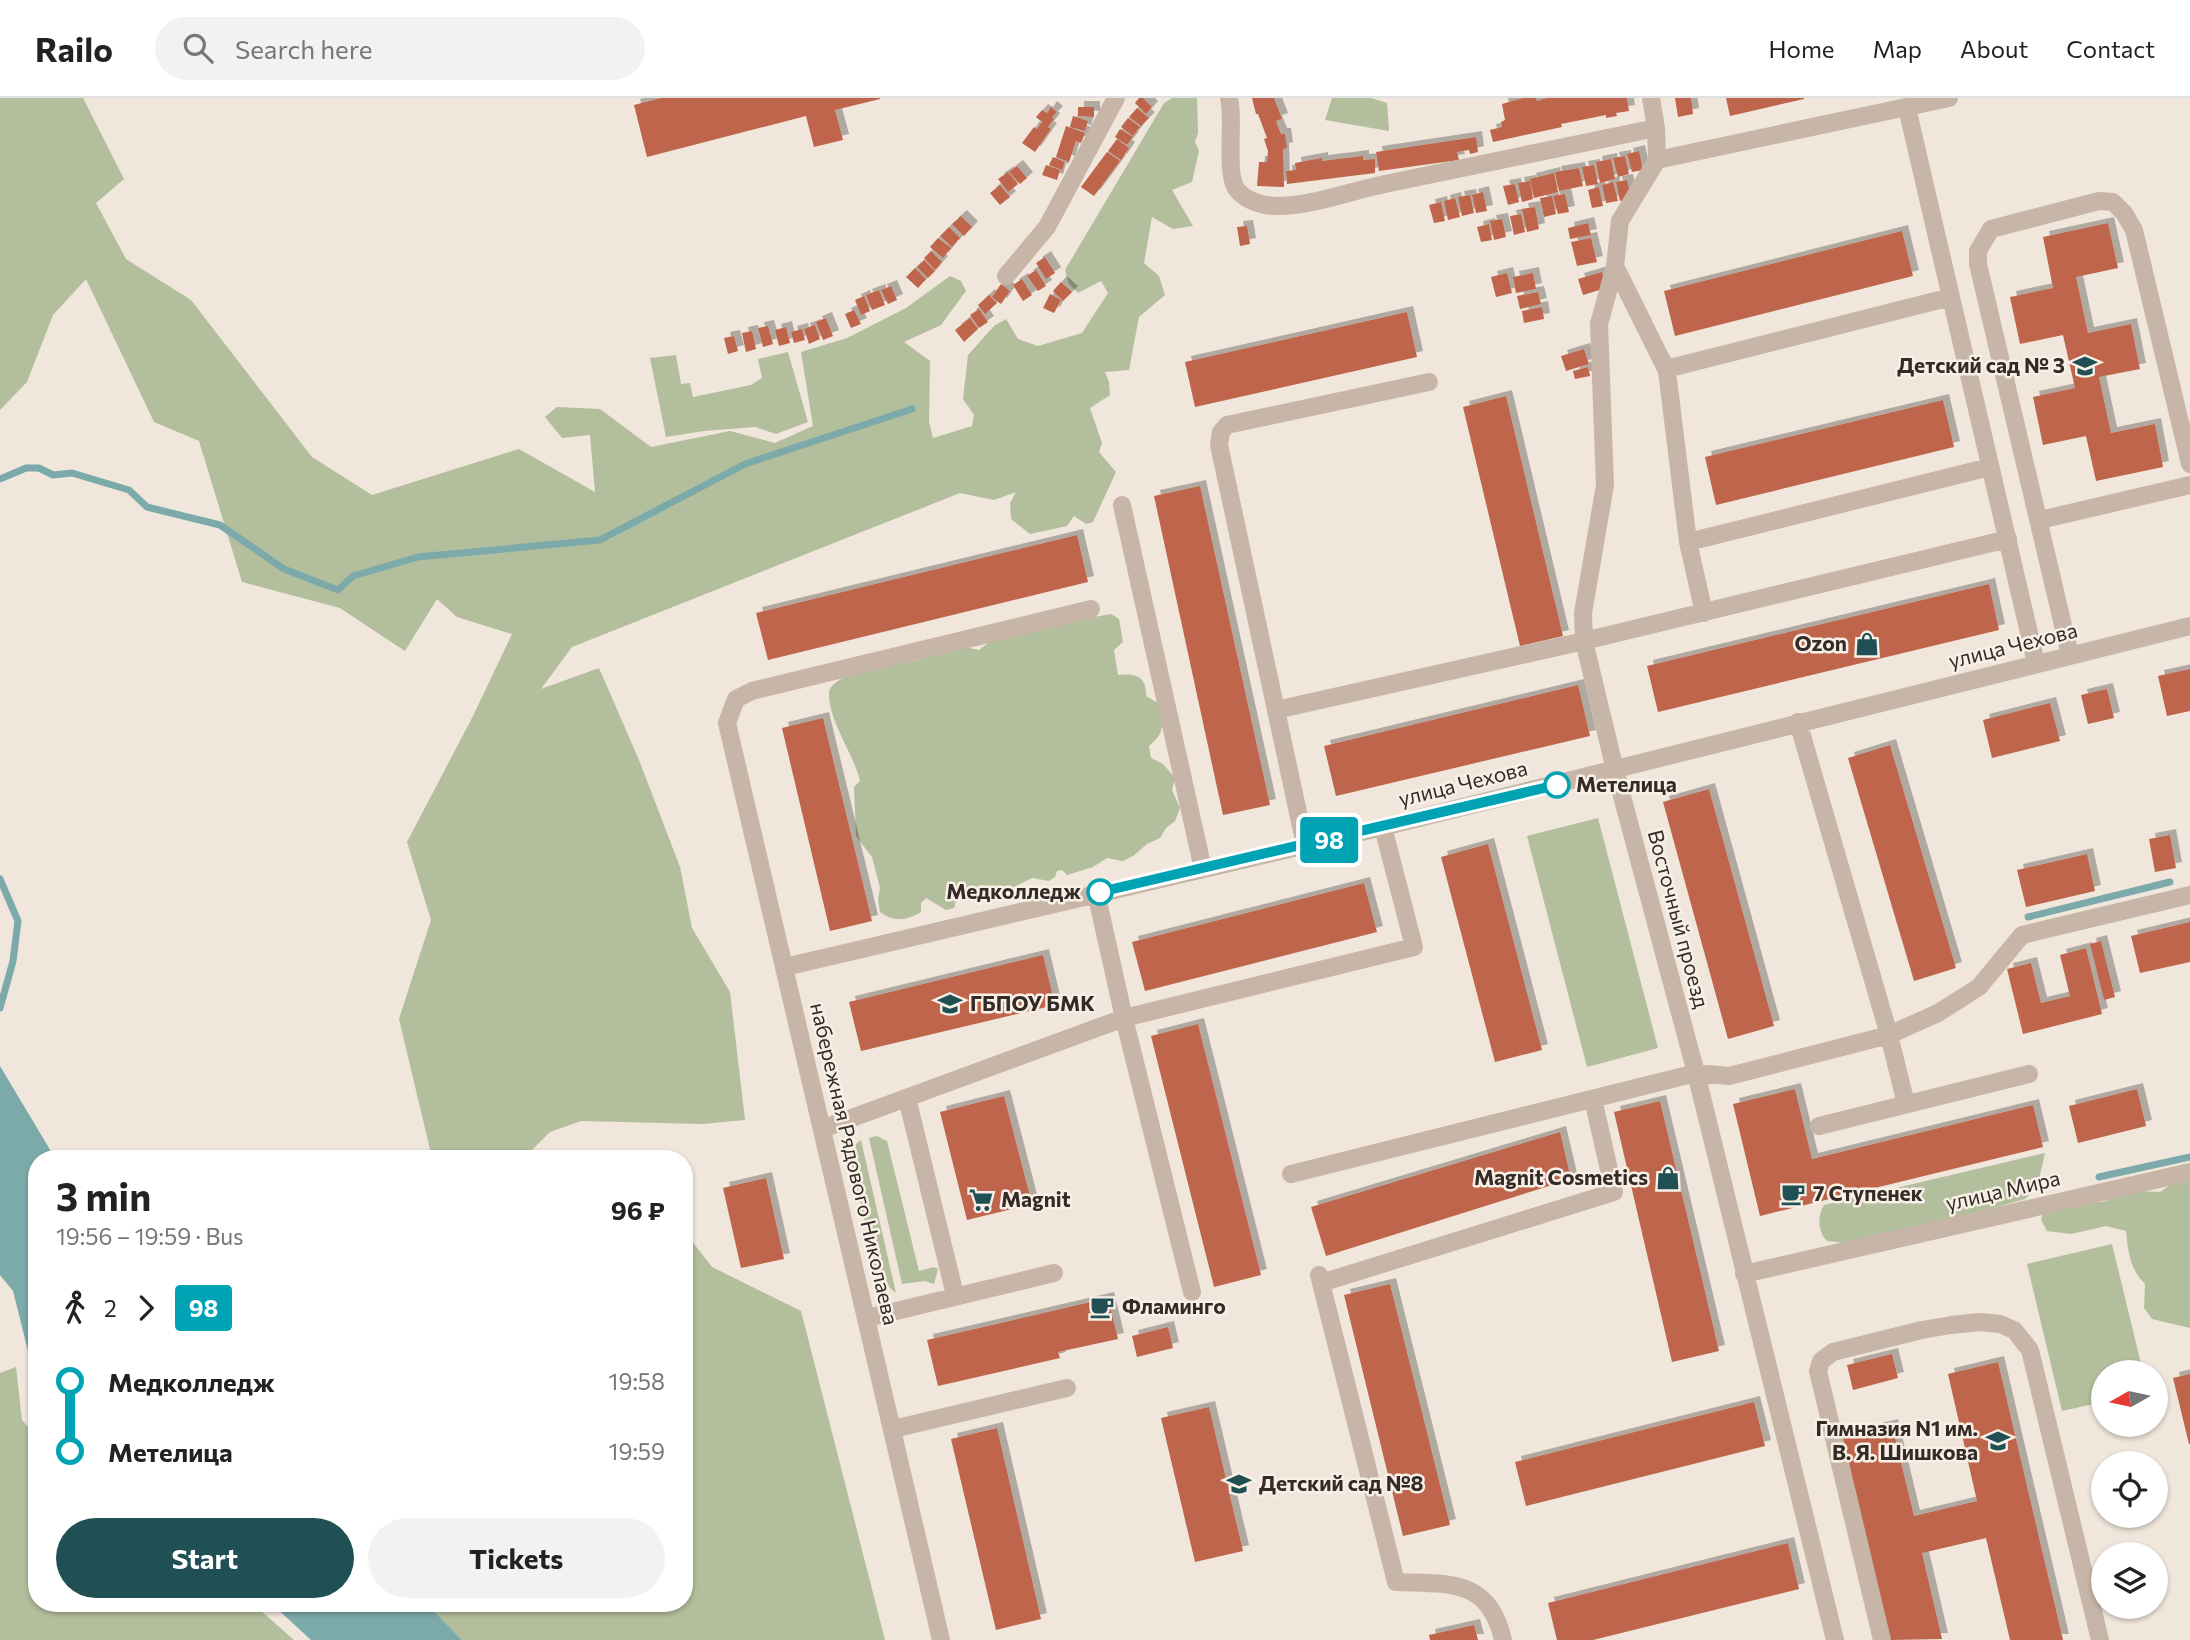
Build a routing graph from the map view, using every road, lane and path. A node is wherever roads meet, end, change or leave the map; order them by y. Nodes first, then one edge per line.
1 (1116, 98) edge
2 (1229, 98) edge
3 (1651, 98) edge
4 (1949, 98) edge
5 (1907, 108) junction
6 (1656, 128) junction
7 (1657, 160) junction
8 (1615, 265) junction
9 (1006, 276) dead end
10 (1951, 298) junction
11 (1665, 369) junction
12 (1429, 382) dead end
13 (2190, 464) edge
14 (1990, 467) junction
15 (2190, 485) edge
16 (1122, 505) dead end
17 (2040, 520) junction
18 (2008, 539) junction
19 (1688, 542) junction
20 (1091, 609) dead end
21 (1704, 612) junction
22 (2190, 626) edge
23 (1584, 641) junction
24 (2070, 655) junction
25 (2036, 663) junction
26 (1276, 710) junction
27 (1798, 722) junction
28 (1615, 770) junction
29 (1383, 827) junction
30 (1305, 845) junction
31 (1203, 869) junction
32 (1096, 893) junction
33 (2190, 895) edge
34 (785, 967) junction
35 (1124, 1018) junction
36 (1889, 1035) junction
37 (1696, 1073) junction
38 (2029, 1074) dead end
39 (907, 1098) junction
40 (1593, 1099) junction
41 (1906, 1104) junction
42 (1819, 1126) dead end
43 (822, 1129) junction
44 (2190, 1172) edge
45 (1292, 1174) dead end
46 (1054, 1273) dead end
47 (1744, 1274) junction
48 (1192, 1292) dead end
49 (956, 1295) junction
50 (867, 1318) junction
51 (1067, 1388) dead end
52 (893, 1429) junction
53 (941, 1640) edge
54 (1503, 1640) edge
55 (1835, 1640) edge
56 (1882, 1640) edge
57 (2100, 1640) edge

1 - 9 street
2 - 6 street
3 - 6 street
4 - 5 street
5 - 7 street
5 - 10 street
6 - 7 street
7 - 8 street, Восточный проезд
8 - 11 street
8 - 23 street, Восточный проезд
10 - 11 street
10 - 14 street
11 - 19 street
12 - 26 street
13 - 17 street
14 - 18 street
14 - 19 street
15 - 17 street
16 - 31 street
17 - 24 street
18 - 21 street
18 - 25 street
19 - 21 street
20 - 34 street, набережная Рядового Николаева
21 - 23 street
22 - 24 street, улица Чехова
23 - 26 street
23 - 28 street, Восточный проезд
24 - 25 street, улица Чехова
25 - 27 street, улица Чехова
26 - 30 street
27 - 28 street, улица Чехова
27 - 36 street
28 - 29 street, улица Чехова
28 - 37 street, Восточный проезд
29 - 30 street, улица Чехова
29 - 35 street
30 - 31 street, улица Чехова
31 - 32 street, улица Чехова
32 - 34 street, улица Чехова
32 - 35 street
33 - 36 street
34 - 43 street, набережная Рядового Николаева
35 - 39 street
35 - 48 street
36 - 37 street
36 - 41 street
37 - 40 street
37 - 47 street, Восточный проезд
38 - 41 street
39 - 43 street
39 - 49 street
40 - 45 street
40 - 54 street
41 - 42 street
43 - 50 street, набережная Рядового Николаева
44 - 47 street, улица Мира
46 - 49 street
47 - 55 street, Восточный проезд
49 - 50 street
50 - 52 street, набережная Рядового Николаева
51 - 52 street
52 - 53 street, набережная Рядового Николаева
56 - 57 street

